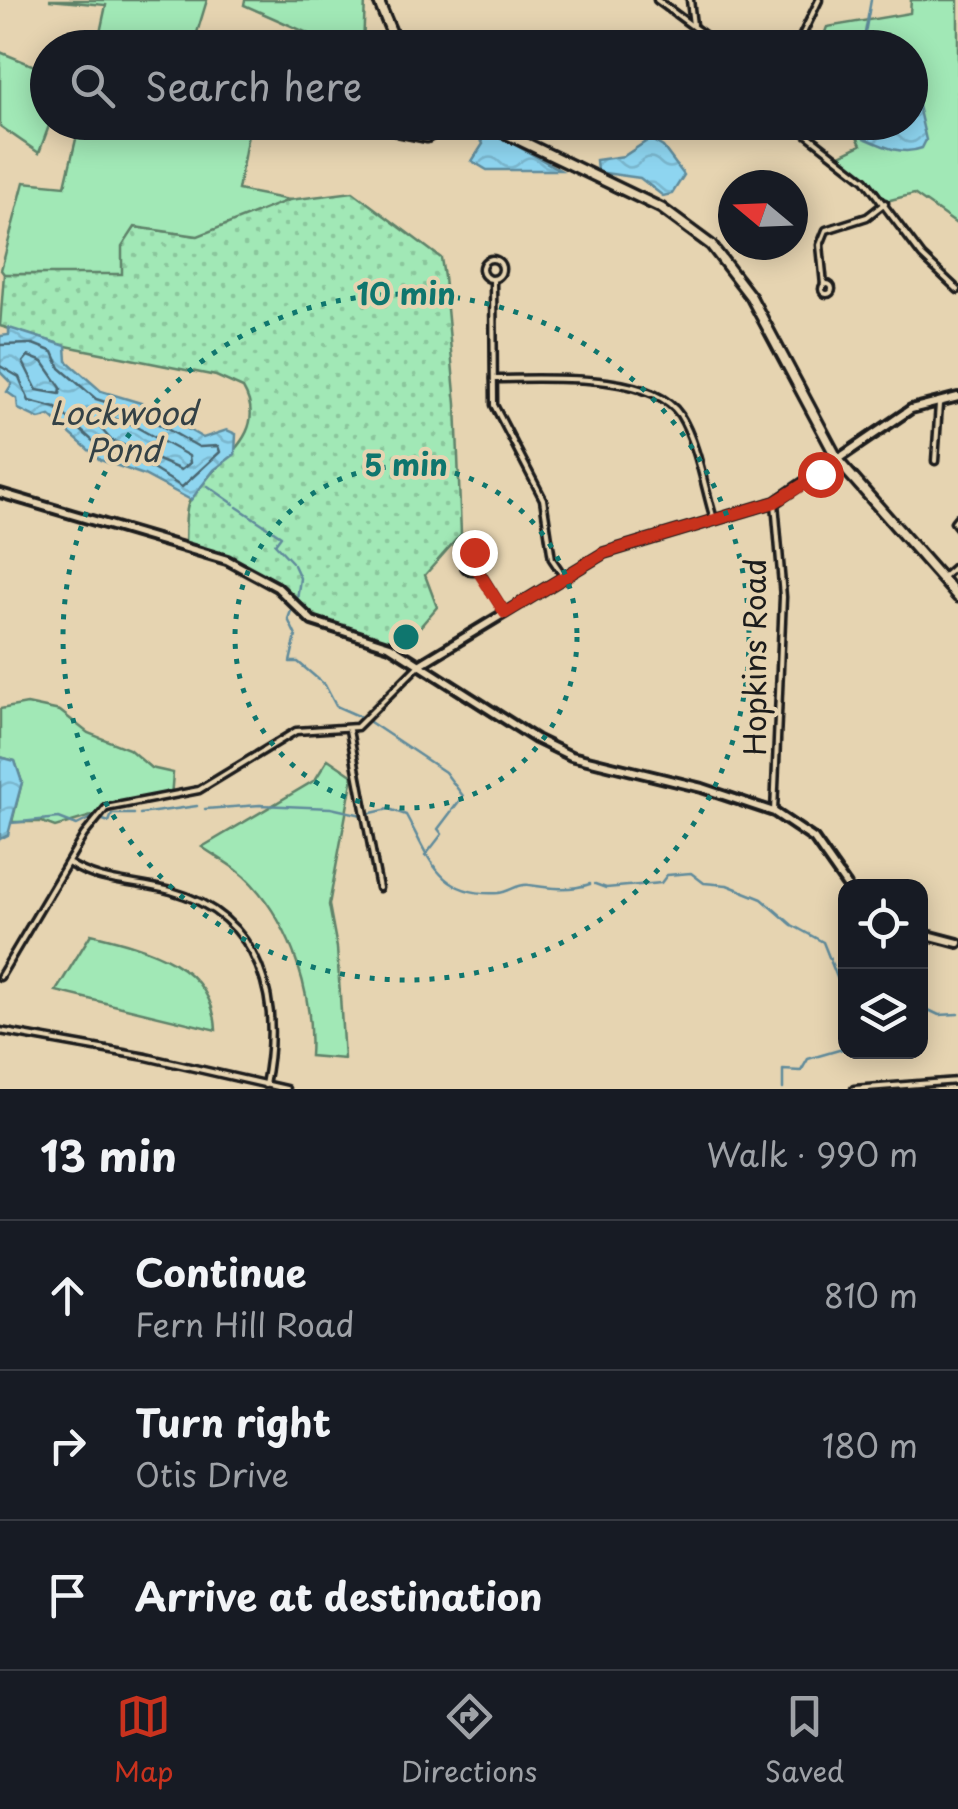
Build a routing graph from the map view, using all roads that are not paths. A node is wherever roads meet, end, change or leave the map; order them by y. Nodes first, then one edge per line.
1 (657, 0) edge
2 (690, 0) edge
3 (818, 0) edge
4 (378, 1) edge
5 (692, 25) junction
6 (390, 30) edge
7 (699, 30) edge
8 (804, 30) edge
9 (519, 140) edge
10 (816, 140) edge
11 (885, 204) junction
12 (492, 280) junction
13 (824, 285) dead end
14 (958, 290) edge
15 (492, 379) junction
16 (958, 397) edge
17 (940, 399) junction
18 (935, 461) dead end
19 (839, 462) junction
20 (0, 493) edge
21 (775, 502) junction
22 (958, 517) edge
23 (714, 519) junction
24 (958, 527) edge
25 (958, 564) edge
26 (478, 571) junction
27 (564, 576) junction
28 (940, 580) junction
29 (958, 597) edge
30 (505, 613) junction
31 (419, 664) junction
32 (349, 730) junction
33 (774, 812) junction
34 (68, 862) junction
35 (842, 879) edge
36 (379, 888) dead end
37 (928, 936) edge
38 (958, 943) edge
39 (0, 978) edge
40 (0, 1031) edge
41 (958, 1082) edge
42 (265, 1084) junction
43 (286, 1089) edge
44 (854, 1089) edge

1 - 5 street
2 - 5 street
3 - 8 street
4 - 6 main road
5 - 7 street
9 - 19 main road
10 - 11 street
11 - 13 street
11 - 14 street
12 - 12 street
12 - 15 street
15 - 23 street
15 - 27 street
16 - 17 street
17 - 18 street
17 - 19 street
19 - 21 street
19 - 28 main road
20 - 31 street
21 - 23 street
21 - 33 street, Hopkins Road
22 - 24 street
23 - 27 street
25 - 28 street
26 - 26 street
26 - 30 street
27 - 30 street
28 - 29 main road
30 - 31 street
31 - 32 street
31 - 33 street
32 - 34 street
32 - 36 street
33 - 35 street
34 - 39 street
34 - 42 street
37 - 38 street
40 - 42 street
41 - 44 street
42 - 43 street

